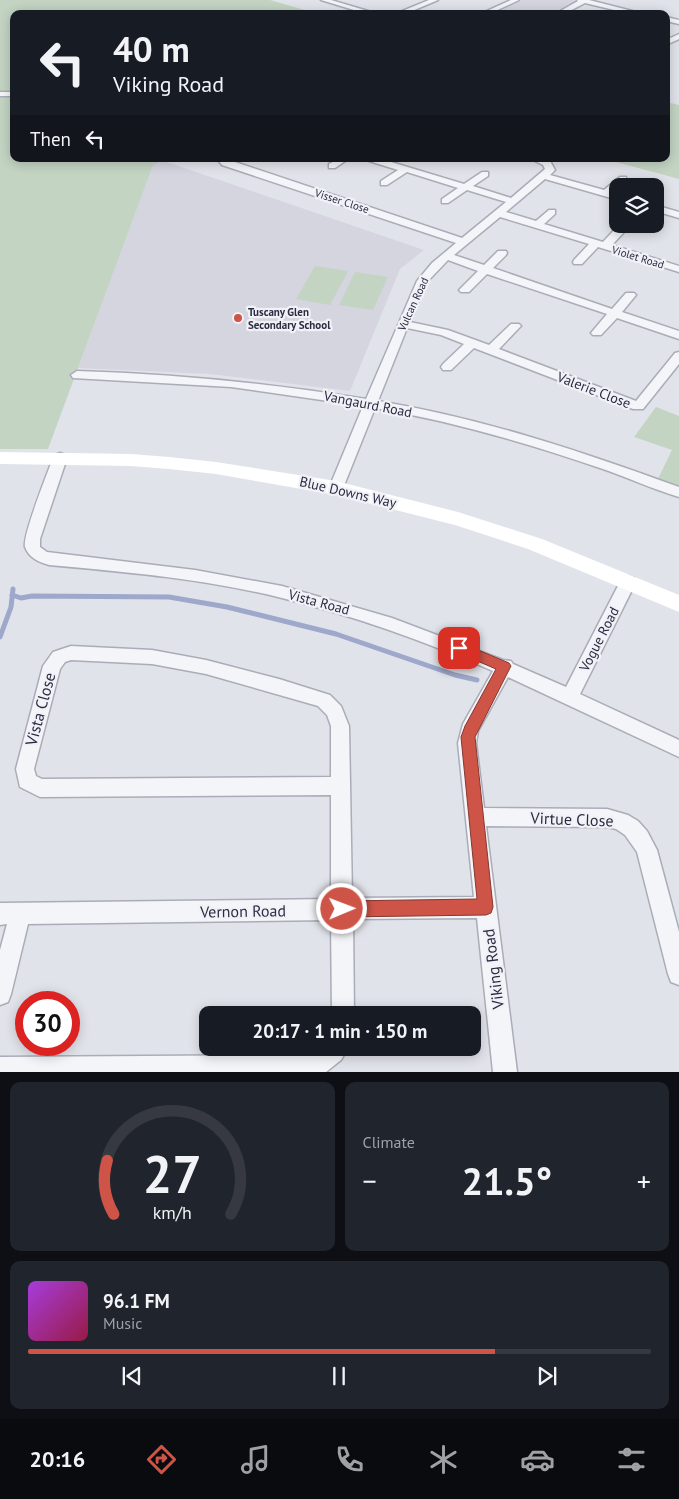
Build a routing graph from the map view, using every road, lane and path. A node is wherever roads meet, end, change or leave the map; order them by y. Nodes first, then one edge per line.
1 (324, 0) edge
2 (417, 0) edge
3 (435, 0) edge
4 (516, 0) edge
5 (583, 0) edge
6 (427, 3) junction
7 (360, 10) edge
8 (409, 10) edge
9 (493, 10) edge
10 (565, 10) edge
11 (624, 10) edge
12 (224, 162) edge
13 (339, 162) edge
14 (382, 162) edge
15 (541, 162) edge
16 (332, 166) dead end
17 (406, 169) junction
18 (485, 174) dead end
19 (545, 176) junction
20 (384, 183) dead end
21 (466, 187) junction
22 (609, 191) edge
23 (606, 193) junction
24 (609, 194) edge
25 (445, 201) dead end
26 (512, 201) junction
27 (552, 212) dead end
28 (499, 213) junction
29 (536, 226) junction
30 (616, 233) edge
31 (464, 242) junction
32 (600, 245) junction
33 (502, 253) dead end
34 (446, 256) junction
35 (578, 262) dead end
36 (677, 265) edge
37 (487, 269) junction
38 (465, 290) dead end
39 (630, 295) dead end
40 (615, 314) junction
41 (403, 324) junction
42 (515, 326) dead end
43 (597, 333) dead end
44 (679, 336) edge
45 (472, 343) junction
46 (490, 350) junction
47 (679, 356) edge
48 (447, 367) dead end
49 (77, 375) dead end
50 (371, 404) junction
51 (0, 458) edge
52 (60, 458) junction
53 (336, 488) junction
54 (679, 492) edge
55 (628, 582) junction
56 (679, 604) edge
57 (504, 666) junction
58 (570, 696) junction
59 (679, 749) edge
60 (341, 786) junction
61 (476, 817) junction
62 (486, 907) junction
63 (342, 909) junction
64 (10, 913) edge
65 (679, 974) edge
66 (0, 994) edge
67 (343, 1006) edge
68 (330, 1056) edge
69 (0, 1069) edge
70 (505, 1072) edge

1 - 7 street
2 - 6 street
3 - 6 street
4 - 9 street
5 - 10 street
5 - 11 street
6 - 8 street
12 - 31 street, Visser Close
13 - 16 street
14 - 17 street
15 - 19 street, Vulcan Road
17 - 20 street
17 - 21 street
18 - 21 street
19 - 23 street
19 - 26 street, Vulcan Road
21 - 25 street
21 - 26 street
22 - 23 street
23 - 24 street
26 - 28 street, Vulcan Road
27 - 29 street
28 - 29 street, Violet Road
28 - 31 street, Vulcan Road
29 - 32 street, Violet Road
30 - 32 street, Violet Road
31 - 34 street, Vulcan Road
32 - 35 street, Violet Road
32 - 36 street, Violet Road
33 - 37 street
34 - 37 street
34 - 41 street, Vulcan Road
37 - 38 street
37 - 40 street
39 - 40 street
40 - 43 street
40 - 44 street
41 - 45 street, Valerie Close
41 - 50 street, Vulcan Road
42 - 46 street
45 - 46 street, Valerie Close
45 - 48 street
46 - 47 street, Valerie Close
49 - 50 street, Vangaurd Road
50 - 53 street, Vulcan Road
50 - 54 street, Vangaurd Road
51 - 52 street, Blue Downs Way
52 - 53 street, Blue Downs Way
52 - 57 street, Vista Road
53 - 55 street, Blue Downs Way
55 - 56 street, Blue Downs Way
55 - 58 street, Vogue Road
57 - 58 street, Vista Road
57 - 61 street, Viking Road
58 - 59 street, Vista Road
60 - 60 street, Vista Close
60 - 63 street, Vista Close
61 - 62 street, Viking Road
61 - 65 street, Virtue Close
62 - 63 street, Vernon Road
62 - 70 street, Viking Road
63 - 64 street, Vernon Road
63 - 67 street, Vista Close
64 - 66 street
68 - 69 street

